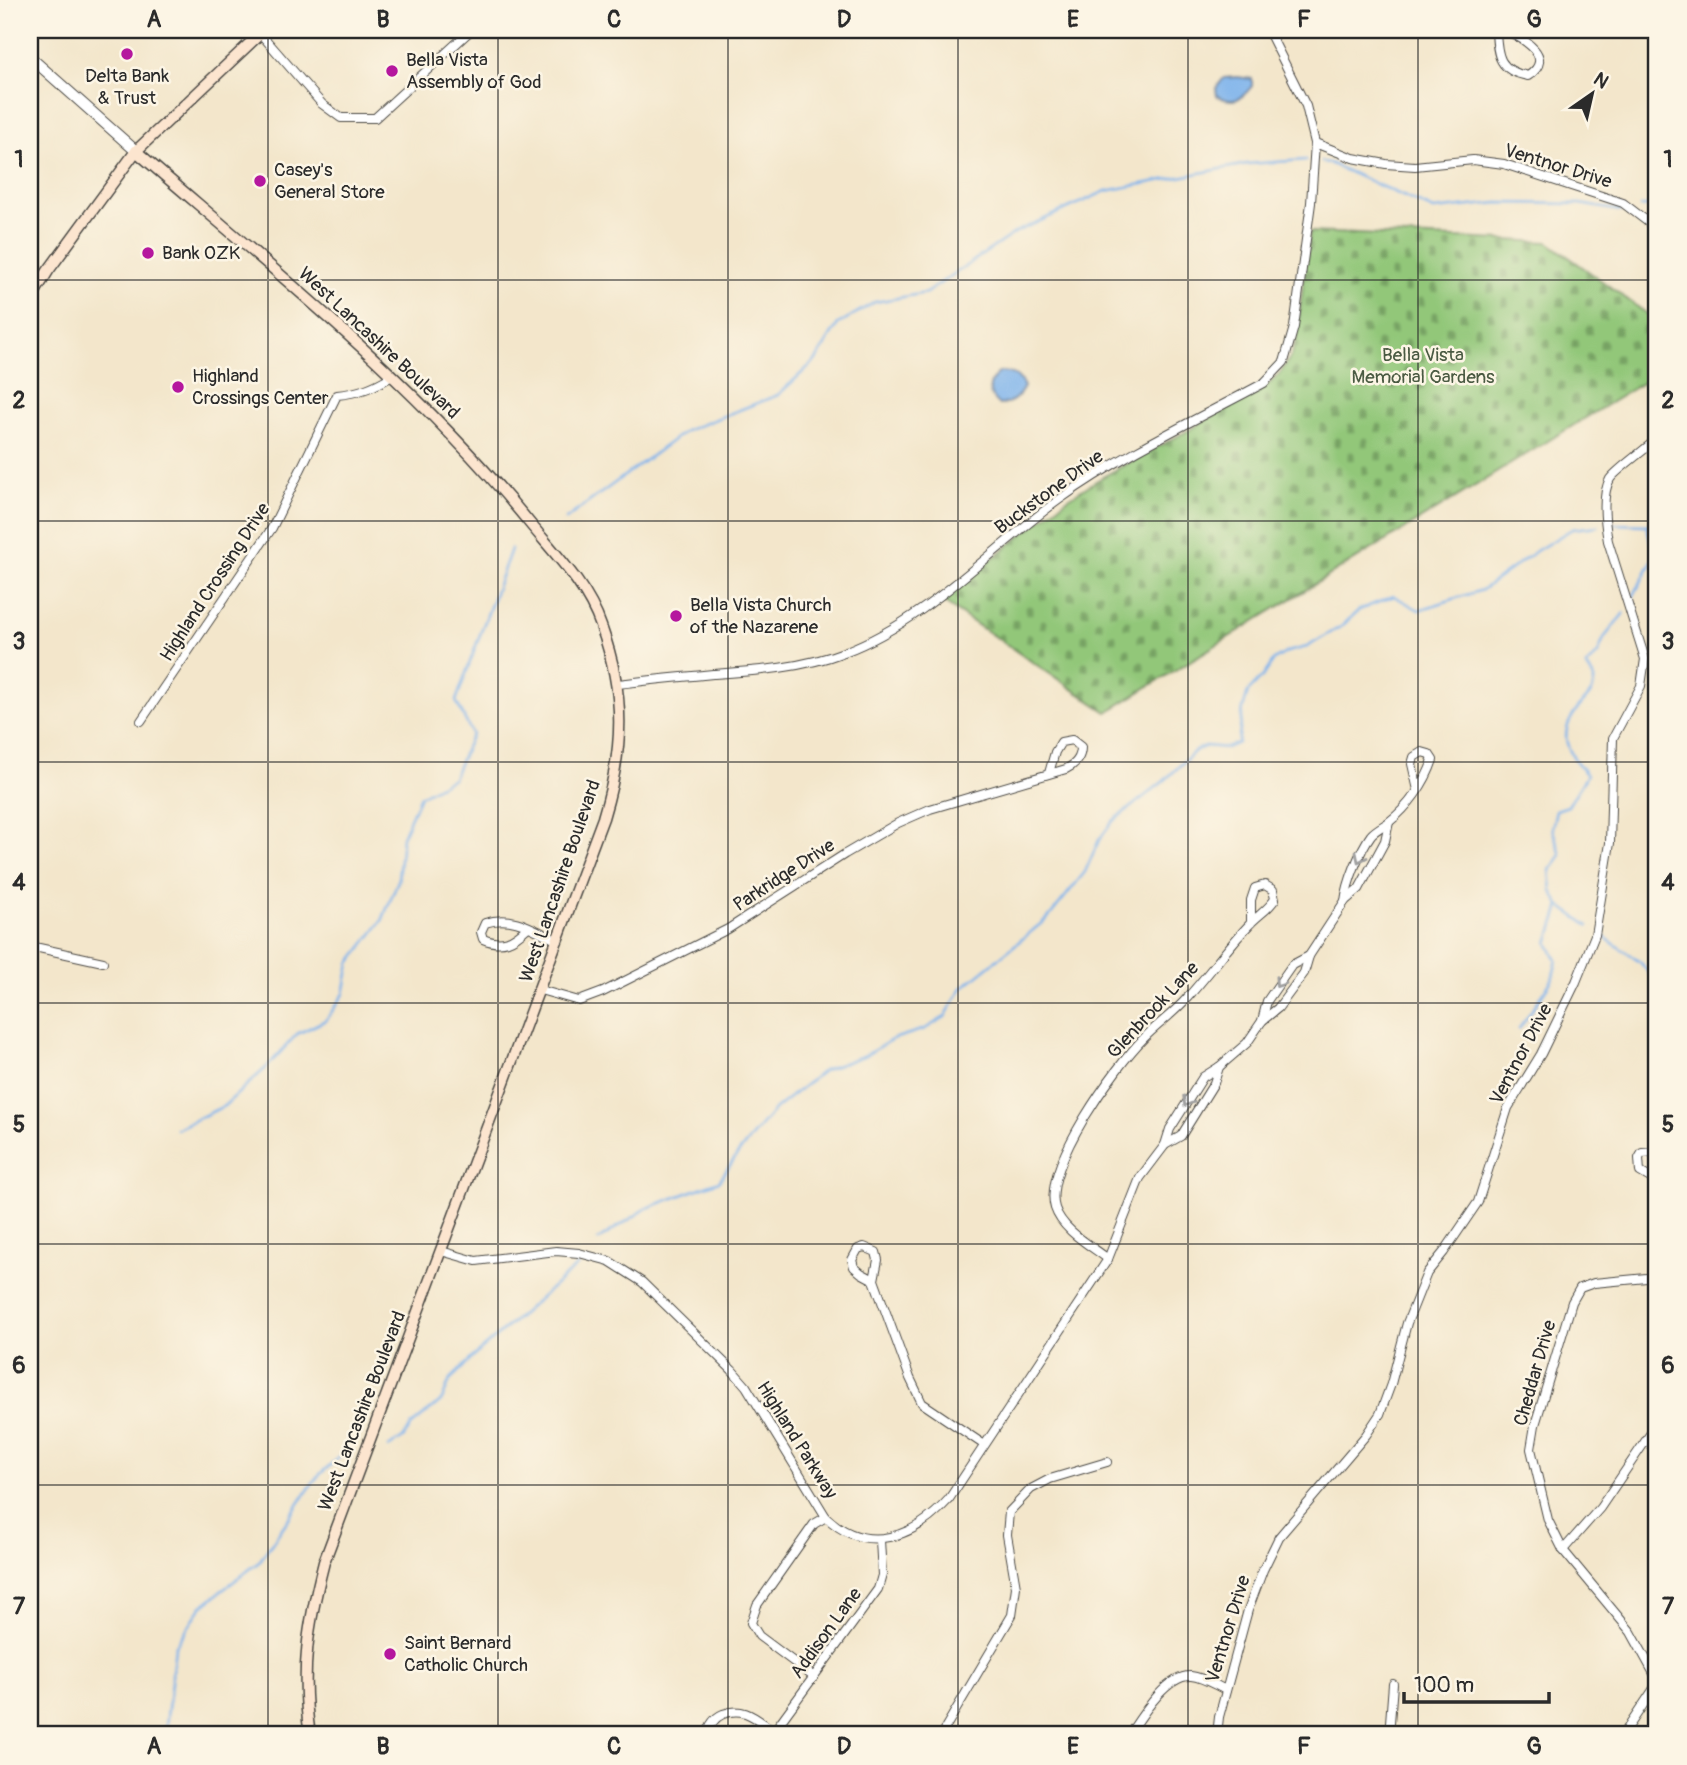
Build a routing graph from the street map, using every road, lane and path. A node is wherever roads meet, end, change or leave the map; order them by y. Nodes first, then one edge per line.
1 (471, 30) edge
2 (1268, 30) edge
3 (1496, 30) edge
4 (1505, 30) edge
5 (262, 31) edge
6 (30, 57) edge
7 (1315, 143) junction
8 (136, 151) junction
9 (1657, 229) edge
10 (30, 300) edge
11 (392, 376) junction
12 (1657, 439) edge
13 (618, 684) junction
14 (141, 721) dead end
15 (1049, 773) junction
16 (1418, 790) dead end
17 (1389, 822) junction
18 (1345, 901) junction
19 (1251, 922) dead end
20 (528, 927) junction
21 (558, 941) junction
22 (30, 946) edge
23 (1309, 956) junction
24 (103, 962) dead end
25 (540, 990) junction
26 (1262, 1021) junction
27 (1219, 1067) junction
28 (1165, 1145) junction
29 (1657, 1152) edge
30 (1657, 1182) edge
31 (441, 1251) junction
32 (1108, 1259) junction
33 (1657, 1277) edge
34 (874, 1280) dead end
35 (1657, 1424) edge
36 (983, 1444) junction
37 (1107, 1462) dead end
38 (826, 1517) junction
39 (880, 1540) junction
40 (1563, 1550) junction
41 (814, 1677) junction
42 (1657, 1679) edge
43 (1392, 1684) dead end
44 (1657, 1684) edge
45 (1226, 1690) junction
46 (773, 1733) edge
47 (310, 1735) edge
48 (707, 1735) edge
49 (941, 1735) edge
50 (1129, 1735) edge
51 (1217, 1735) edge
52 (1389, 1735) edge
53 (1623, 1735) edge

1 - 5 street
2 - 7 street
3 - 4 street
5 - 8 main road
6 - 8 street
7 - 9 street, Ventnor Drive
7 - 13 street, Buckstone Drive
8 - 10 main road
8 - 11 main road, West Lancashire Boulevard
11 - 13 main road, West Lancashire Boulevard
11 - 14 street, Highland Crossing Drive
12 - 45 street, Ventnor Drive
13 - 21 main road, West Lancashire Boulevard
15 - 15 street, Parkridge Drive
15 - 25 street, Parkridge Drive
16 - 17 street
17 - 18 street
17 -> 18 street
18 - 23 street
19 - 32 street, Glenbrook Lane
20 - 20 street
20 - 21 street
21 - 25 main road, West Lancashire Boulevard
22 - 24 street
23 - 26 street
23 -> 26 street
25 - 31 main road, West Lancashire Boulevard
26 - 27 street
27 -> 28 street
27 - 28 street
28 - 32 street
29 - 30 street
31 - 38 street, Highland Parkway
31 - 47 main road, West Lancashire Boulevard
32 - 36 street
33 - 40 street, Cheddar Drive
34 - 36 street
35 - 40 street
36 - 39 street
37 - 49 street
38 - 39 street, Highland Parkway
38 - 41 street
39 - 41 street, Addison Lane
40 - 42 street, Cheddar Drive
41 - 46 street, Addison Lane
43 - 52 street
44 - 53 street
45 - 50 street
45 - 51 street, Ventnor Drive
46 - 48 street

